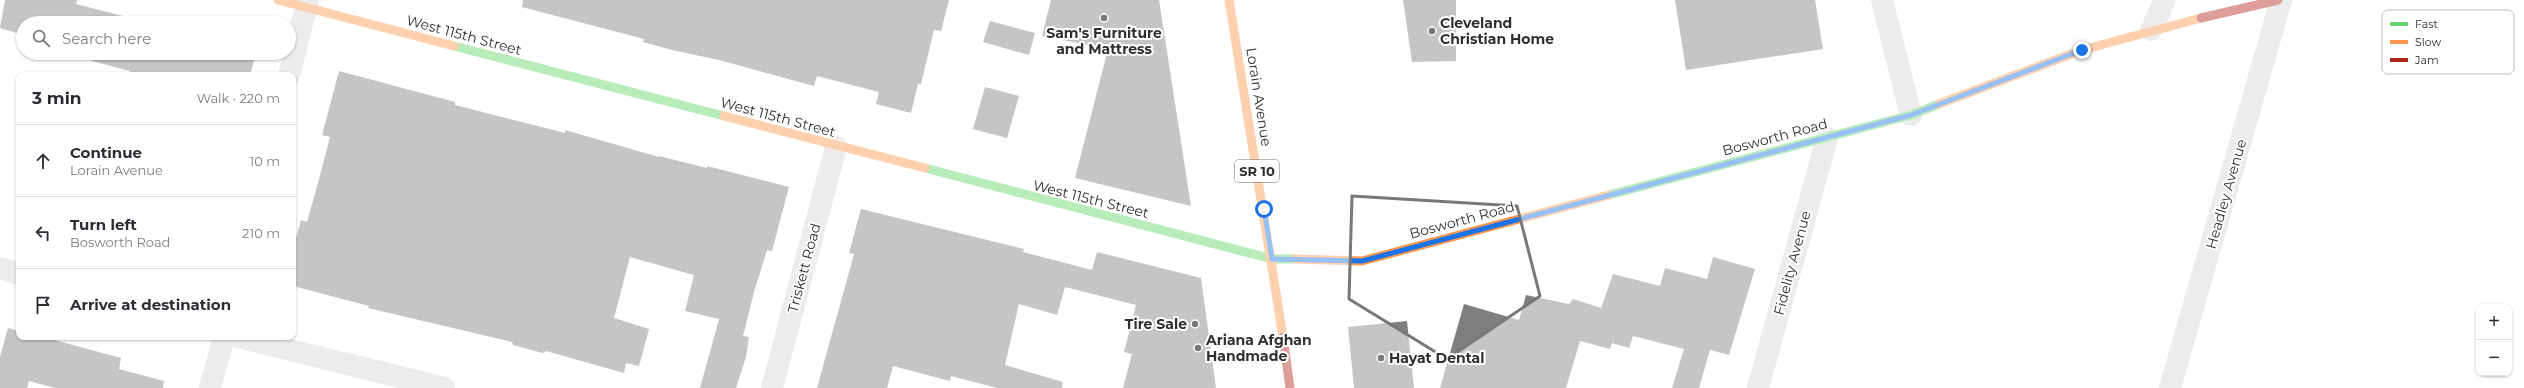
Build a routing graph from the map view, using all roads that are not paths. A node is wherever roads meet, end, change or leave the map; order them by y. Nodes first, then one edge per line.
1 (278, 0) edge
2 (1229, 0) edge
3 (1882, 0) edge
4 (2165, 0) edge
5 (2278, 0) edge
6 (2281, 0) edge
7 (307, 4) edge
8 (2151, 30) junction
9 (296, 47) edge
10 (293, 60) edge
11 (290, 72) edge
12 (1911, 115) junction
13 (1827, 138) junction
14 (836, 147) junction
15 (1272, 259) junction
16 (0, 268) edge
17 (16, 273) edge
18 (223, 340) edge
19 (250, 340) edge
20 (210, 388) edge
21 (444, 388) edge
22 (772, 388) edge
23 (1290, 388) edge
24 (1758, 388) edge
25 (2170, 388) edge

1 - 7 street, West 115th Street
2 - 15 street, Lorain Avenue / SR 10
3 - 12 street
4 - 8 street
5 - 8 street, Bosworth Road
6 - 25 street, Headley Avenue
7 - 9 street
7 - 14 street, West 115th Street
8 - 12 street, Bosworth Road
10 - 11 street
12 - 13 street, Bosworth Road
13 - 15 street, Bosworth Road
13 - 24 street, Fidelity Avenue
14 - 15 street, West 115th Street
14 - 22 street, Triskett Road
15 - 23 street, Lorain Avenue / SR 10
16 - 17 street
18 - 20 street
19 - 21 street

